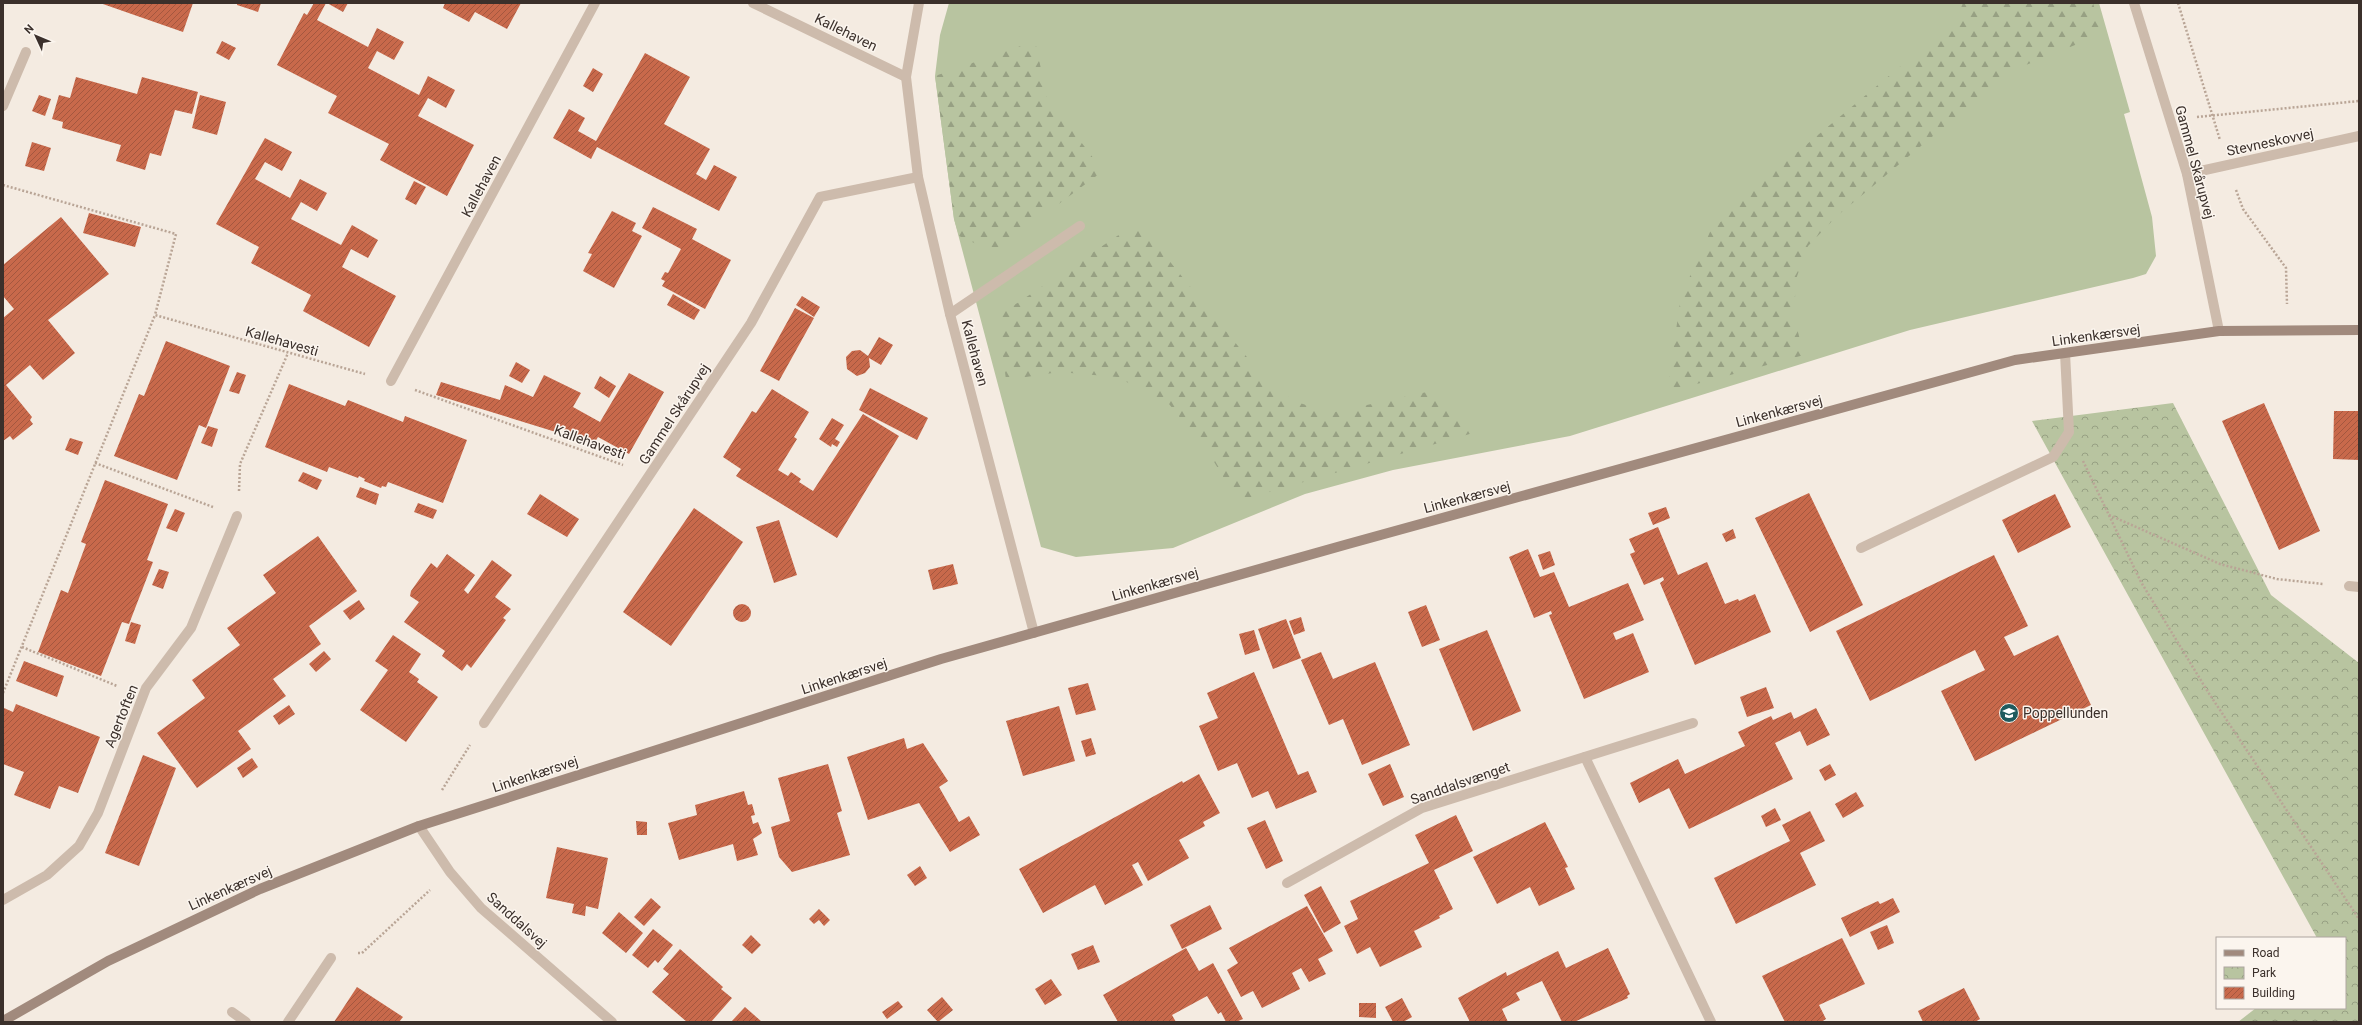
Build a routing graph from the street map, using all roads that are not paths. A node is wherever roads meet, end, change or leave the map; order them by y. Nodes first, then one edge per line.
1 (595, 3) edge
2 (753, 3) edge
3 (919, 3) edge
4 (2134, 3) edge
5 (26, 52) dead end
6 (906, 77) junction
7 (3, 106) edge
8 (2359, 136) edge
9 (2187, 174) junction
10 (918, 177) junction
11 (1080, 226) dead end
12 (950, 314) junction
13 (2359, 330) edge
14 (2219, 331) junction
15 (2065, 353) junction
16 (391, 381) road end
17 (237, 516) road end
18 (1861, 548) dead end
19 (1034, 633) junction
20 (484, 723) road end
21 (1693, 723) dead end
22 (1584, 757) junction
23 (420, 826) junction
24 (1287, 883) dead end
25 (3, 900) edge
26 (331, 958) road end
27 (232, 1012) dead end
28 (3, 1021) edge
29 (246, 1022) edge
30 (288, 1022) edge
31 (612, 1022) edge
32 (1711, 1022) edge

1 - 16 street, Kallehaven
2 - 6 street, Kallehaven
3 - 6 street, Kallehaven
4 - 9 street, Gammel Skårupvej
5 - 7 street
6 - 10 street, Kallehaven
8 - 9 street, Stevneskovvej
9 - 14 street, Gammel Skårupvej
10 - 12 street, Kallehaven
10 - 20 street, Gammel Skårupvej
11 - 12 street
12 - 19 street, Kallehaven
13 - 14 street, Linkenkærsvej
14 - 15 street, Linkenkærsvej
15 - 18 street
15 - 19 street, Linkenkærsvej
17 - 25 street, Agertoften
19 - 23 street, Linkenkærsvej
21 - 22 street, Sanddalsvænget
22 - 24 street, Sanddalsvænget
22 - 32 street
23 - 28 street, Linkenkærsvej
23 - 31 street, Sanddalsvej
26 - 30 street
27 - 29 street

